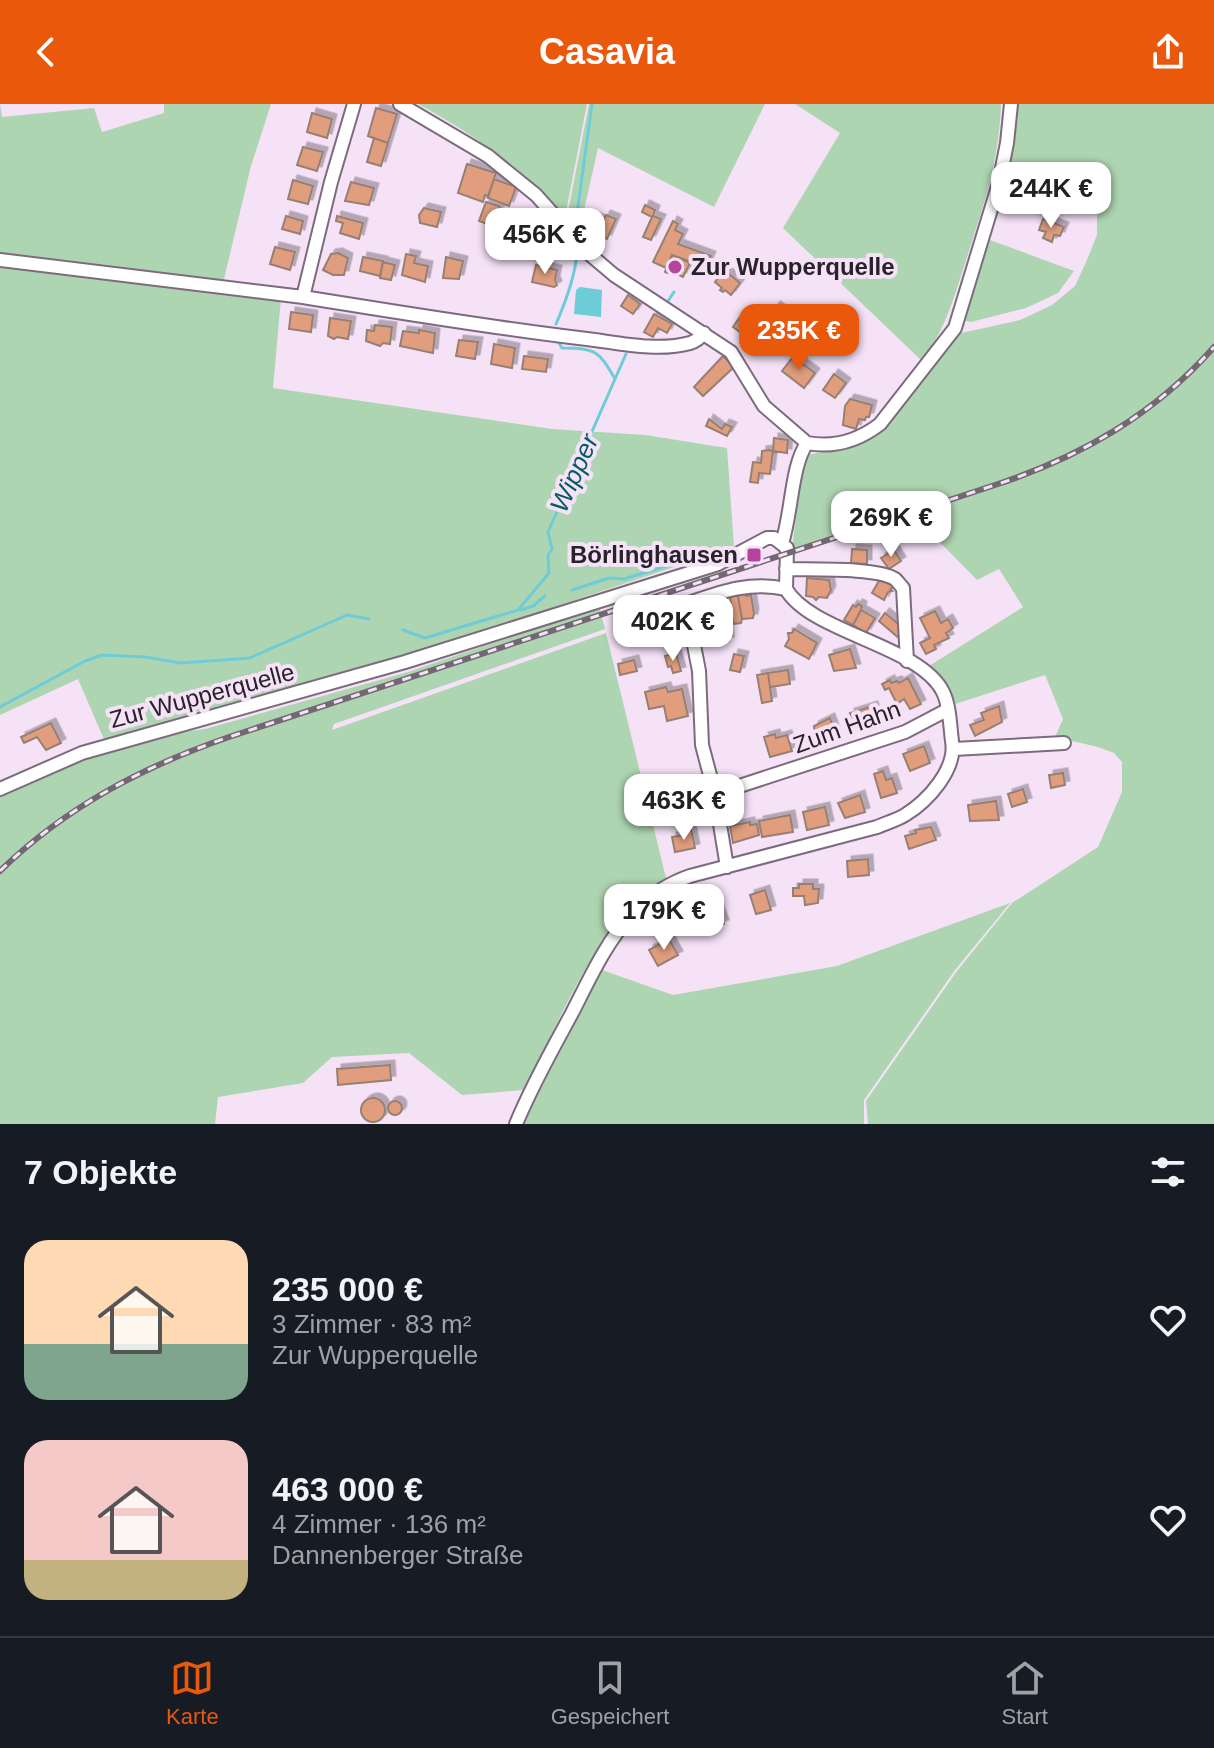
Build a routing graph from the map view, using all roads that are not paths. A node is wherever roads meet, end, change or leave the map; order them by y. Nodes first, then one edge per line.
1 (354, 104) edge
2 (400, 104) edge
3 (1011, 104) edge
4 (0, 260) edge
5 (303, 297) junction
6 (704, 333) junction
7 (807, 443) junction
8 (782, 543) junction
9 (786, 569) junction
10 (786, 589) junction
11 (907, 661) junction
12 (947, 710) junction
13 (1064, 743) dead end
14 (954, 749) junction
15 (0, 789) edge
16 (715, 794) junction
17 (727, 867) junction
18 (516, 1124) edge

1 - 5 street
2 - 6 street
3 - 7 street
4 - 5 street
5 - 6 street
6 - 7 street
7 - 8 street
8 - 9 street
8 - 15 street, Zur Wupperquelle
9 - 10 street
9 - 11 street
10 - 11 street
10 - 16 street
11 - 12 street
12 - 14 street
12 - 16 street, Zum Hahn
13 - 14 street
14 - 17 street
16 - 17 street
17 - 18 street

